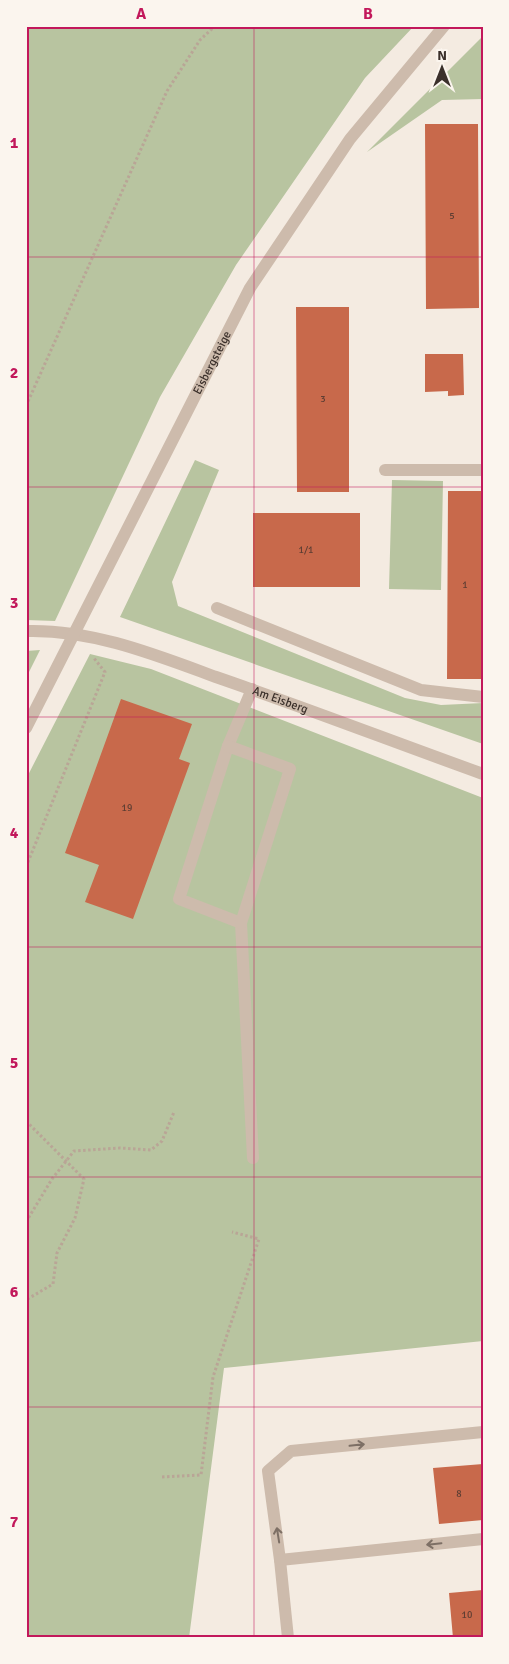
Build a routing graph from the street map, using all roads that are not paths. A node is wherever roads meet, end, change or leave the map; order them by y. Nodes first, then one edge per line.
1 (444, 26) edge
2 (386, 470) dead end
3 (483, 470) edge
4 (218, 608) dead end
5 (26, 631) edge
6 (74, 635) junction
7 (252, 689) junction
8 (483, 697) edge
9 (26, 728) edge
10 (228, 746) junction
11 (483, 774) edge
12 (241, 923) junction
13 (253, 1158) dead end
14 (483, 1432) edge
15 (483, 1539) edge
16 (280, 1560) junction
17 (288, 1638) edge

1 - 6 street, Eisbergsteige
2 - 3 street
4 - 8 street
5 - 6 street, Am Eisberg
6 - 7 street, Am Eisberg
6 - 9 street, Eisbergsteige
7 - 10 street
7 - 11 street, Am Eisberg
10 - 12 street
10 - 12 street
12 - 13 street
16 -> 14 street
15 -> 16 street
16 - 17 street

